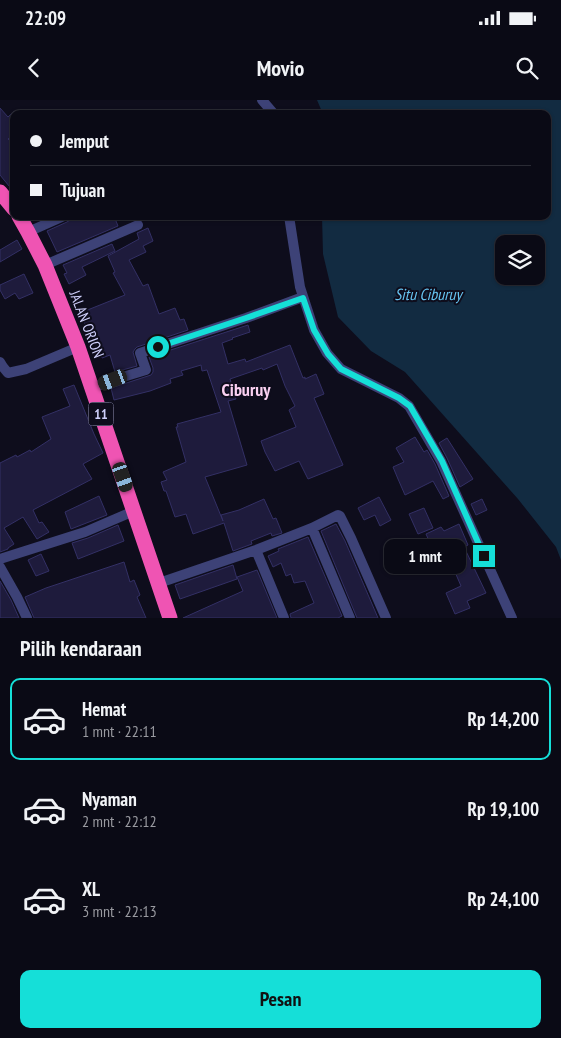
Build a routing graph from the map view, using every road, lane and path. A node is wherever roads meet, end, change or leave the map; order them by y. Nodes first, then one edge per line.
1 (262, 100) edge
2 (271, 110) edge
3 (0, 192) edge
4 (10, 204) edge
5 (21, 220) edge
6 (55, 220) edge
7 (290, 220) edge
8 (138, 225) dead end
9 (28, 232) junction
10 (45, 265) junction
11 (303, 298) junction
12 (78, 347) junction
13 (0, 362) edge
14 (92, 388) junction
15 (134, 511) junction
16 (312, 528) junction
17 (256, 550) junction
18 (0, 559) edge
19 (0, 567) edge
20 (159, 583) junction
21 (27, 618) edge
22 (170, 618) edge
23 (284, 618) edge
24 (350, 618) edge
25 (386, 618) edge
26 (512, 618) edge

1 - 2 street
3 - 4 highway
5 - 9 highway, JALAN ORION / 11
6 - 9 street
7 - 11 street
8 - 10 street
9 - 10 highway, JALAN ORION / 11
10 - 12 highway, JALAN ORION / 11
11 - 14 street
11 - 26 street
12 - 13 street
12 - 14 highway, JALAN ORION / 11
14 - 15 highway, JALAN ORION / 11
15 - 18 street
15 - 20 highway, JALAN ORION / 11
16 - 17 street
16 - 24 street
16 - 25 street
17 - 20 street
17 - 23 street
19 - 21 street
20 - 22 highway, JALAN ORION / 11

